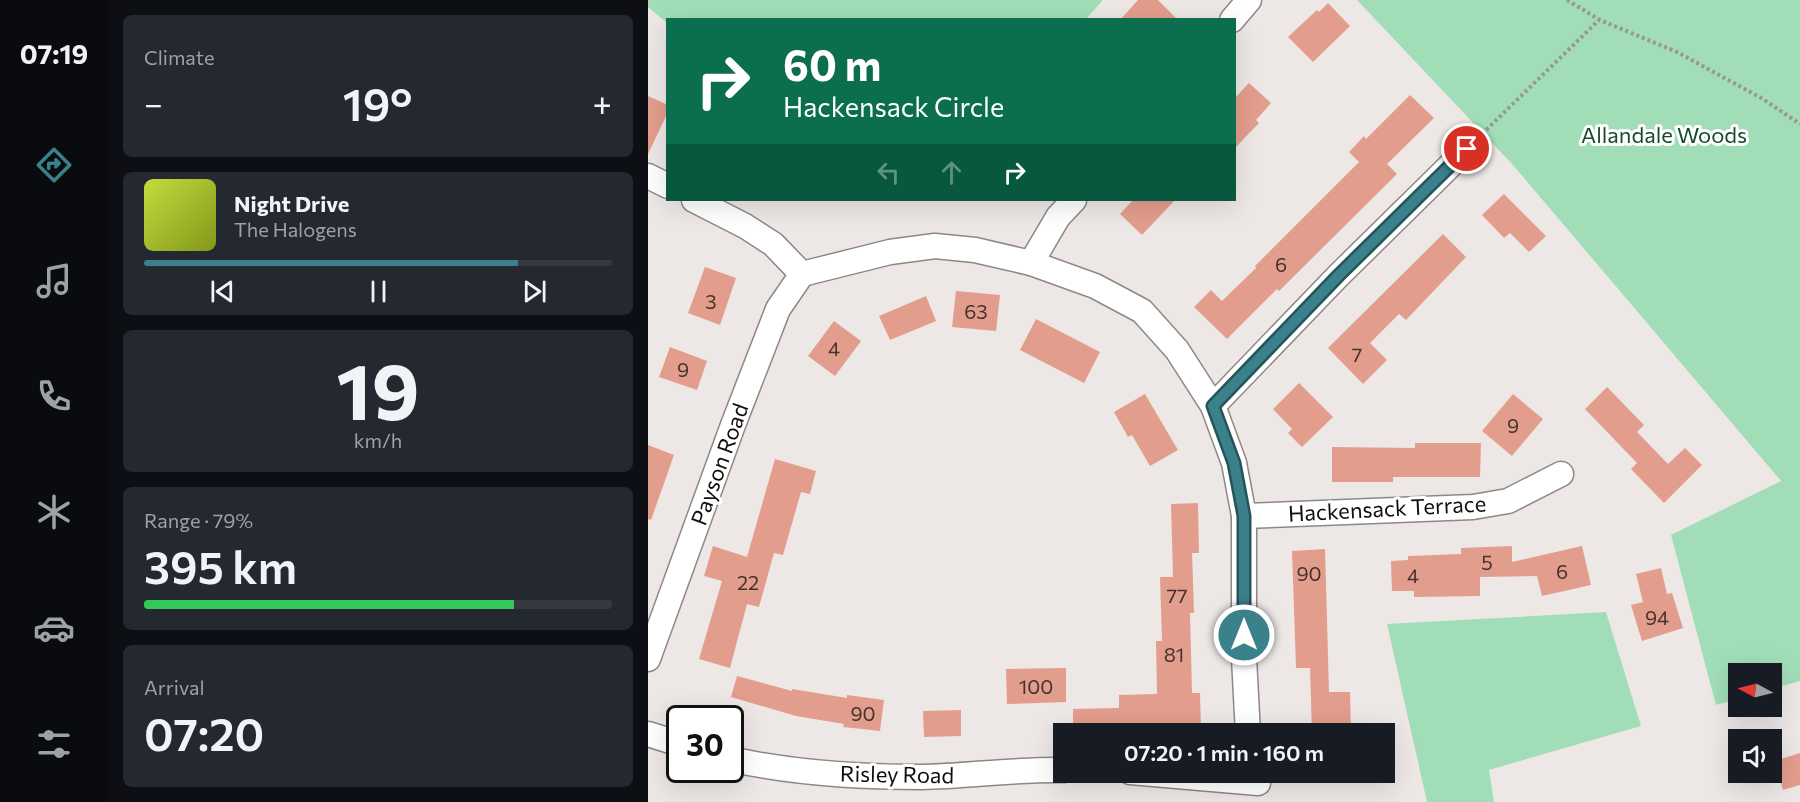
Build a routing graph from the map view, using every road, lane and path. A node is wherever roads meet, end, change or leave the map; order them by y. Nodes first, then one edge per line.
1 (1249, 0) edge
2 (1567, 0) edge
3 (1234, 18) edge
4 (1600, 20) junction
5 (1800, 124) edge
6 (1467, 149) joint
7 (648, 176) edge
8 (666, 185) edge
9 (696, 201) edge
10 (1073, 201) edge
11 (1031, 263) junction
12 (802, 274) junction
13 (1213, 406) junction
14 (1561, 474) dead end
15 (1244, 516) junction
16 (648, 659) edge
17 (1247, 723) edge
18 (648, 734) edge
19 (666, 740) edge
20 (744, 762) edge
21 (1053, 771) edge
22 (1232, 783) edge
23 (1260, 786) edge

1 - 3 street
2 - 4 path
4 - 5 path
4 - 6 path
6 - 13 street
7 - 8 street
9 - 12 street
10 - 11 street
11 - 12 street
11 - 13 street
12 - 16 street, Payson Road
13 - 15 street
14 - 15 street, Hackensack Terrace
15 - 17 street
18 - 19 street
20 - 21 street, Risley Road
22 - 23 street

